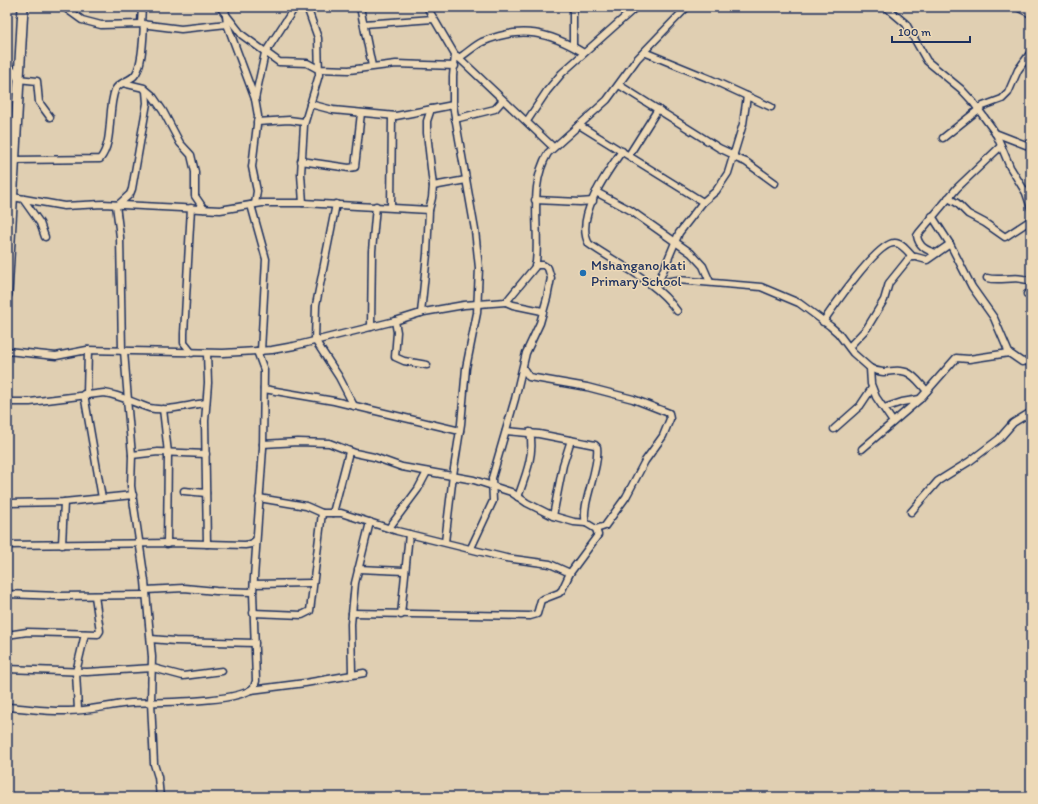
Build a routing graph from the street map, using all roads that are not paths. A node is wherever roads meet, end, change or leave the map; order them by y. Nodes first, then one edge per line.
1 (23, 7) edge
2 (64, 7) edge
3 (142, 7) edge
4 (220, 7) edge
5 (225, 7) edge
6 (295, 7) edge
7 (307, 7) edge
8 (360, 7) edge
9 (427, 7) edge
10 (573, 7) edge
11 (636, 7) edge
12 (687, 7) edge
13 (886, 7) edge
14 (1018, 7) edge
15 (1031, 14) edge
16 (433, 18) junction
17 (227, 21) junction
18 (142, 24) junction
19 (364, 24) junction
20 (573, 46) junction
21 (644, 52) junction
22 (1031, 52) edge
23 (265, 53) junction
24 (584, 53) junction
25 (457, 56) junction
26 (8, 64) edge
27 (372, 66) junction
28 (454, 66) junction
29 (318, 69) junction
30 (18, 79) junction
31 (7, 82) edge
32 (123, 83) junction
33 (619, 84) junction
34 (144, 88) junction
35 (747, 96) junction
36 (255, 100) junction
37 (503, 100) junction
38 (310, 104) junction
39 (453, 104) junction
40 (771, 107) dead end
41 (431, 109) junction
42 (658, 109) junction
43 (978, 109) junction
44 (361, 113) junction
45 (50, 116) dead end
46 (392, 116) junction
47 (455, 119) junction
48 (257, 122) junction
49 (304, 122) junction
50 (527, 122) junction
51 (579, 125) junction
52 (995, 133) junction
53 (943, 138) dead end
54 (1001, 146) junction
55 (553, 147) junction
56 (1031, 147) edge
57 (622, 151) junction
58 (629, 155) junction
59 (733, 156) junction
60 (15, 160) junction
61 (301, 162) junction
62 (9, 173) edge
63 (466, 180) junction
64 (775, 183) dead end
65 (433, 186) junction
66 (596, 192) junction
67 (10, 197) edge
68 (948, 198) junction
69 (23, 199) junction
70 (535, 200) junction
71 (593, 201) junction
72 (703, 202) junction
73 (303, 203) junction
74 (336, 204) junction
75 (253, 205) junction
76 (117, 206) junction
77 (376, 206) junction
78 (391, 207) junction
79 (191, 208) junction
80 (1031, 208) edge
81 (204, 209) junction
82 (429, 210) junction
83 (932, 216) junction
84 (1031, 220) edge
85 (45, 237) dead end
86 (674, 242) junction
87 (950, 244) junction
88 (937, 253) junction
89 (913, 257) junction
90 (535, 265) junction
91 (987, 278) dead end
92 (710, 282) junction
93 (1031, 282) edge
94 (657, 285) junction
95 (7, 294) edge
96 (506, 302) junction
97 (477, 303) junction
98 (542, 311) junction
99 (677, 311) dead end
100 (421, 313) junction
101 (395, 321) junction
102 (823, 322) junction
103 (371, 327) junction
104 (315, 340) junction
105 (184, 341) junction
106 (849, 347) junction
107 (88, 350) junction
108 (7, 351) edge
109 (123, 351) junction
110 (259, 351) junction
111 (178, 352) junction
112 (192, 353) junction
113 (207, 353) junction
114 (1009, 353) junction
115 (1031, 361) edge
116 (427, 365) dead end
117 (523, 368) junction
118 (870, 368) junction
119 (264, 388) junction
120 (872, 388) junction
121 (927, 392) junction
122 (86, 394) junction
123 (128, 399) junction
124 (920, 399) junction
125 (7, 402) edge
126 (206, 403) junction
127 (354, 406) junction
128 (884, 408) junction
129 (163, 409) junction
130 (1031, 412) edge
131 (893, 422) junction
132 (834, 428) dead end
133 (460, 431) junction
134 (506, 431) junction
135 (530, 432) junction
136 (571, 440) junction
137 (263, 444) junction
138 (862, 449) dead end
139 (349, 452) junction
140 (168, 453) junction
141 (206, 454) junction
142 (132, 455) junction
143 (427, 472) junction
144 (453, 475) junction
145 (492, 487) junction
146 (184, 492) dead end
147 (206, 493) junction
148 (132, 495) junction
149 (518, 497) junction
150 (102, 498) junction
151 (259, 498) junction
152 (64, 502) junction
153 (7, 503) edge
154 (911, 512) dead end
155 (322, 513) junction
156 (333, 513) junction
157 (552, 516) junction
158 (370, 522) junction
159 (586, 523) junction
160 (389, 528) junction
161 (596, 529) junction
162 (409, 534) junction
163 (256, 540) junction
164 (445, 542) junction
165 (167, 544) junction
166 (207, 544) junction
167 (7, 545) edge
168 (62, 545) junction
169 (139, 545) junction
170 (471, 548) junction
171 (358, 569) junction
172 (404, 571) junction
173 (570, 573) junction
174 (312, 583) junction
175 (254, 584) junction
176 (253, 592) junction
177 (146, 593) junction
178 (7, 594) edge
179 (95, 596) junction
180 (253, 613) junction
181 (352, 613) junction
182 (401, 615) junction
183 (85, 634) junction
184 (7, 635) edge
185 (151, 639) junction
186 (255, 643) junction
187 (153, 668) junction
188 (7, 669) edge
189 (222, 671) dead end
190 (76, 672) junction
191 (364, 673) dead end
192 (352, 674) junction
193 (251, 690) junction
194 (151, 702) junction
195 (7, 706) edge
196 (78, 710) junction
197 (160, 797) edge

1 - 30 highway
2 - 18 street
3 - 18 street
4 - 17 street
5 - 17 street
6 - 23 street
7 - 29 street
8 - 19 street
9 - 16 street
10 - 20 street
11 - 24 street
12 - 21 street
13 - 43 street
14 - 15 street
16 - 19 street
16 - 25 street
17 - 18 street
17 - 23 street
17 - 36 street
18 - 32 street
19 - 27 street
20 - 24 street
20 - 25 street
21 - 33 street
21 - 35 street
22 - 43 street
23 - 29 street
23 - 36 street
24 - 50 street
25 - 28 street
25 - 37 street
26 - 30 street
26 - 31 street
27 - 28 street
27 - 29 street
28 - 39 street
29 - 38 street
30 - 45 street
30 - 60 highway
32 - 34 street
32 - 60 street
33 - 42 street
33 - 51 street
34 - 76 street
34 - 81 street
35 - 40 street
35 - 59 street
36 - 48 street
37 - 47 street
37 - 50 street
38 - 44 street
38 - 49 street
39 - 41 street
39 - 47 street
41 - 46 street
41 - 65 street
42 - 58 street
42 - 59 street
43 - 52 street
43 - 53 street
44 - 46 street
44 - 61 street
46 - 78 street
47 - 63 street
48 - 49 street
48 - 75 street
49 - 61 street
50 - 55 street
51 - 55 street
51 - 57 street
52 - 54 street
52 - 56 street
54 - 68 street
54 - 80 street
55 - 70 street
57 - 58 street
57 - 66 street
58 - 72 street
59 - 64 street
59 - 72 street
60 - 62 highway
61 - 73 street
62 - 67 highway
63 - 65 street
63 - 97 street
65 - 82 street
66 - 71 street
66 - 86 street
67 - 69 street
67 - 95 highway
68 - 83 street
68 - 84 street
69 - 76 street
69 - 85 street
70 - 71 street
70 - 90 street
71 - 94 street
72 - 86 street
73 - 74 street
73 - 75 street
74 - 77 street
74 - 104 street
75 - 81 street
75 - 110 street
76 - 79 street
76 - 109 street
77 - 78 street
77 - 103 street
78 - 82 street
79 - 81 street
79 - 105 street
82 - 100 street
83 - 87 street
83 - 88 street
86 - 92 street
86 - 94 street
87 - 88 street
87 - 114 street
88 - 89 street
89 - 102 street
89 - 106 street
90 - 96 street
90 - 98 street
91 - 93 street
92 - 94 street
92 - 102 street
94 - 99 street
96 - 97 street
96 - 98 street
97 - 100 street
97 - 133 street
98 - 117 street
100 - 101 street
101 - 103 street
101 - 116 street
102 - 106 street
103 - 104 street
104 - 110 street
104 - 127 street
105 - 111 street
105 - 112 street
106 - 118 street
107 - 108 street
107 - 109 street
107 - 122 street
109 - 111 street
109 - 123 street
110 - 113 street
110 - 119 street
111 - 112 street
112 - 113 street
113 - 126 street
114 - 115 street
114 - 121 street
117 - 134 street
117 - 161 street
118 - 120 street
118 - 121 street
119 - 127 street
119 - 137 street
120 - 128 street
120 - 132 street
121 - 124 street
122 - 123 street
122 - 125 street
122 - 150 street
123 - 129 street
123 - 142 street
124 - 128 street
124 - 131 street
126 - 129 street
126 - 141 street
127 - 133 street
128 - 131 street
129 - 140 street
130 - 154 street
131 - 138 street
133 - 144 street
134 - 135 street
134 - 145 street
135 - 136 street
135 - 149 street
136 - 157 street
136 - 159 street
137 - 139 street
137 - 151 street
139 - 143 street
139 - 156 street
140 - 141 street
140 - 142 street
140 - 165 street
141 - 147 street
142 - 148 street
143 - 144 street
143 - 160 street
144 - 145 street
144 - 164 street
145 - 149 street
145 - 170 street
146 - 147 street
147 - 166 street
148 - 150 street
148 - 169 street
149 - 157 street
150 - 152 street
151 - 155 street
151 - 163 street
152 - 153 street
152 - 168 street
155 - 156 street
155 - 174 street
156 - 158 street
157 - 159 street
158 - 160 street
158 - 171 street
159 - 161 street
160 - 162 street
161 - 173 street
162 - 164 street
162 - 172 street
163 - 166 street
163 - 175 street
164 - 170 street
165 - 166 street
165 - 169 street
167 - 168 street
168 - 169 street
169 - 177 street
170 - 173 street
171 - 172 street
171 - 181 street
172 - 182 street
173 - 182 street
174 - 175 street
174 - 180 street
175 - 176 street
176 - 177 street
176 - 180 street
177 - 179 street
177 - 185 street
178 - 179 street
179 - 183 street
180 - 186 street
181 - 182 street
181 - 192 street
183 - 184 street
183 - 190 street
185 - 186 street
185 - 187 street
186 - 193 street
187 - 189 street
187 - 190 street
187 - 194 street
188 - 190 street
190 - 196 street
191 - 192 street
192 - 193 street
193 - 194 street
194 - 196 street
194 - 197 street
195 - 196 street

